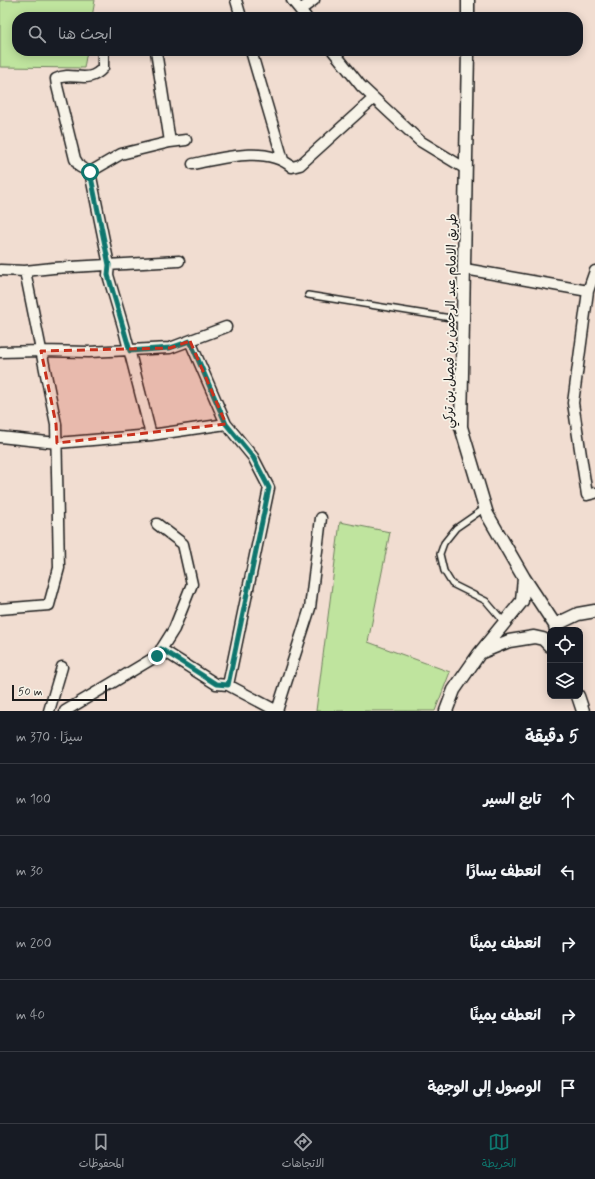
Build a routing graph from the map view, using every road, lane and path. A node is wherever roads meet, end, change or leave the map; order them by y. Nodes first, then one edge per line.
1 (236, 0) edge
2 (292, 0) edge
3 (314, 0) edge
4 (468, 0) edge
5 (240, 12) edge
6 (301, 12) edge
7 (305, 12) edge
8 (468, 12) edge
9 (103, 56) edge
10 (157, 56) edge
11 (252, 56) edge
12 (337, 56) edge
13 (468, 56) edge
14 (374, 98) junction
15 (186, 140) dead end
16 (170, 142) junction
17 (283, 160) junction
18 (193, 164) dead end
19 (466, 168) junction
20 (90, 172) junction
21 (179, 261) dead end
22 (109, 265) junction
23 (465, 269) junction
24 (0, 270) edge
25 (25, 271) junction
26 (595, 271) edge
27 (588, 291) junction
28 (308, 295) dead end
29 (464, 320) junction
30 (226, 327) dead end
31 (190, 341) junction
32 (41, 351) junction
33 (130, 351) junction
34 (0, 352) edge
35 (226, 424) junction
36 (151, 435) junction
37 (0, 437) edge
38 (57, 443) junction
39 (595, 493) edge
40 (486, 508) junction
41 (321, 518) dead end
42 (157, 524) dead end
43 (524, 578) junction
44 (0, 609) edge
45 (595, 611) edge
46 (505, 623) junction
47 (555, 627) edge
48 (558, 627) edge
49 (547, 643) edge
50 (161, 649) junction
51 (479, 654) junction
52 (62, 667) dead end
53 (228, 685) junction
54 (579, 699) edge
55 (49, 711) edge
56 (65, 711) edge
57 (277, 711) edge
58 (446, 711) edge
59 (583, 711) edge

1 - 5 street
2 - 6 street
3 - 7 street
4 - 8 street
9 - 20 street
10 - 16 street
11 - 17 street
12 - 14 street
13 - 19 street, طريق الامام عبد الرحمن بن فيصل بن تركي
14 - 17 street
14 - 19 street
15 - 16 street
16 - 20 street
17 - 18 street
19 - 23 street, طريق الامام عبد الرحمن بن فيصل بن تركي
20 - 22 street
21 - 22 street
22 - 25 street
22 - 33 street
23 - 27 street
23 - 29 street, طريق الامام عبد الرحمن بن فيصل بن تركي
24 - 25 street
25 - 32 street
26 - 27 street
27 - 39 street
28 - 29 lane
29 - 40 street, طريق الامام عبد الرحمن بن فيصل بن تركي
30 - 31 street
31 - 33 street
31 - 35 street
32 - 33 street
32 - 34 street
32 - 38 street
33 - 36 street
35 - 36 street
35 - 53 street
36 - 38 street
37 - 38 street
38 - 44 street
40 - 43 street, طريق الامام عبد الرحمن بن فيصل بن تركي
40 - 46 lane
41 - 57 street
42 - 50 street
43 - 46 street
43 - 47 street, طريق الامام عبد الرحمن بن فيصل بن تركي
45 - 48 street
46 - 51 street
49 - 51 street
50 - 53 street
50 - 56 street
51 - 58 street
52 - 55 street
53 - 57 street
54 - 59 street

